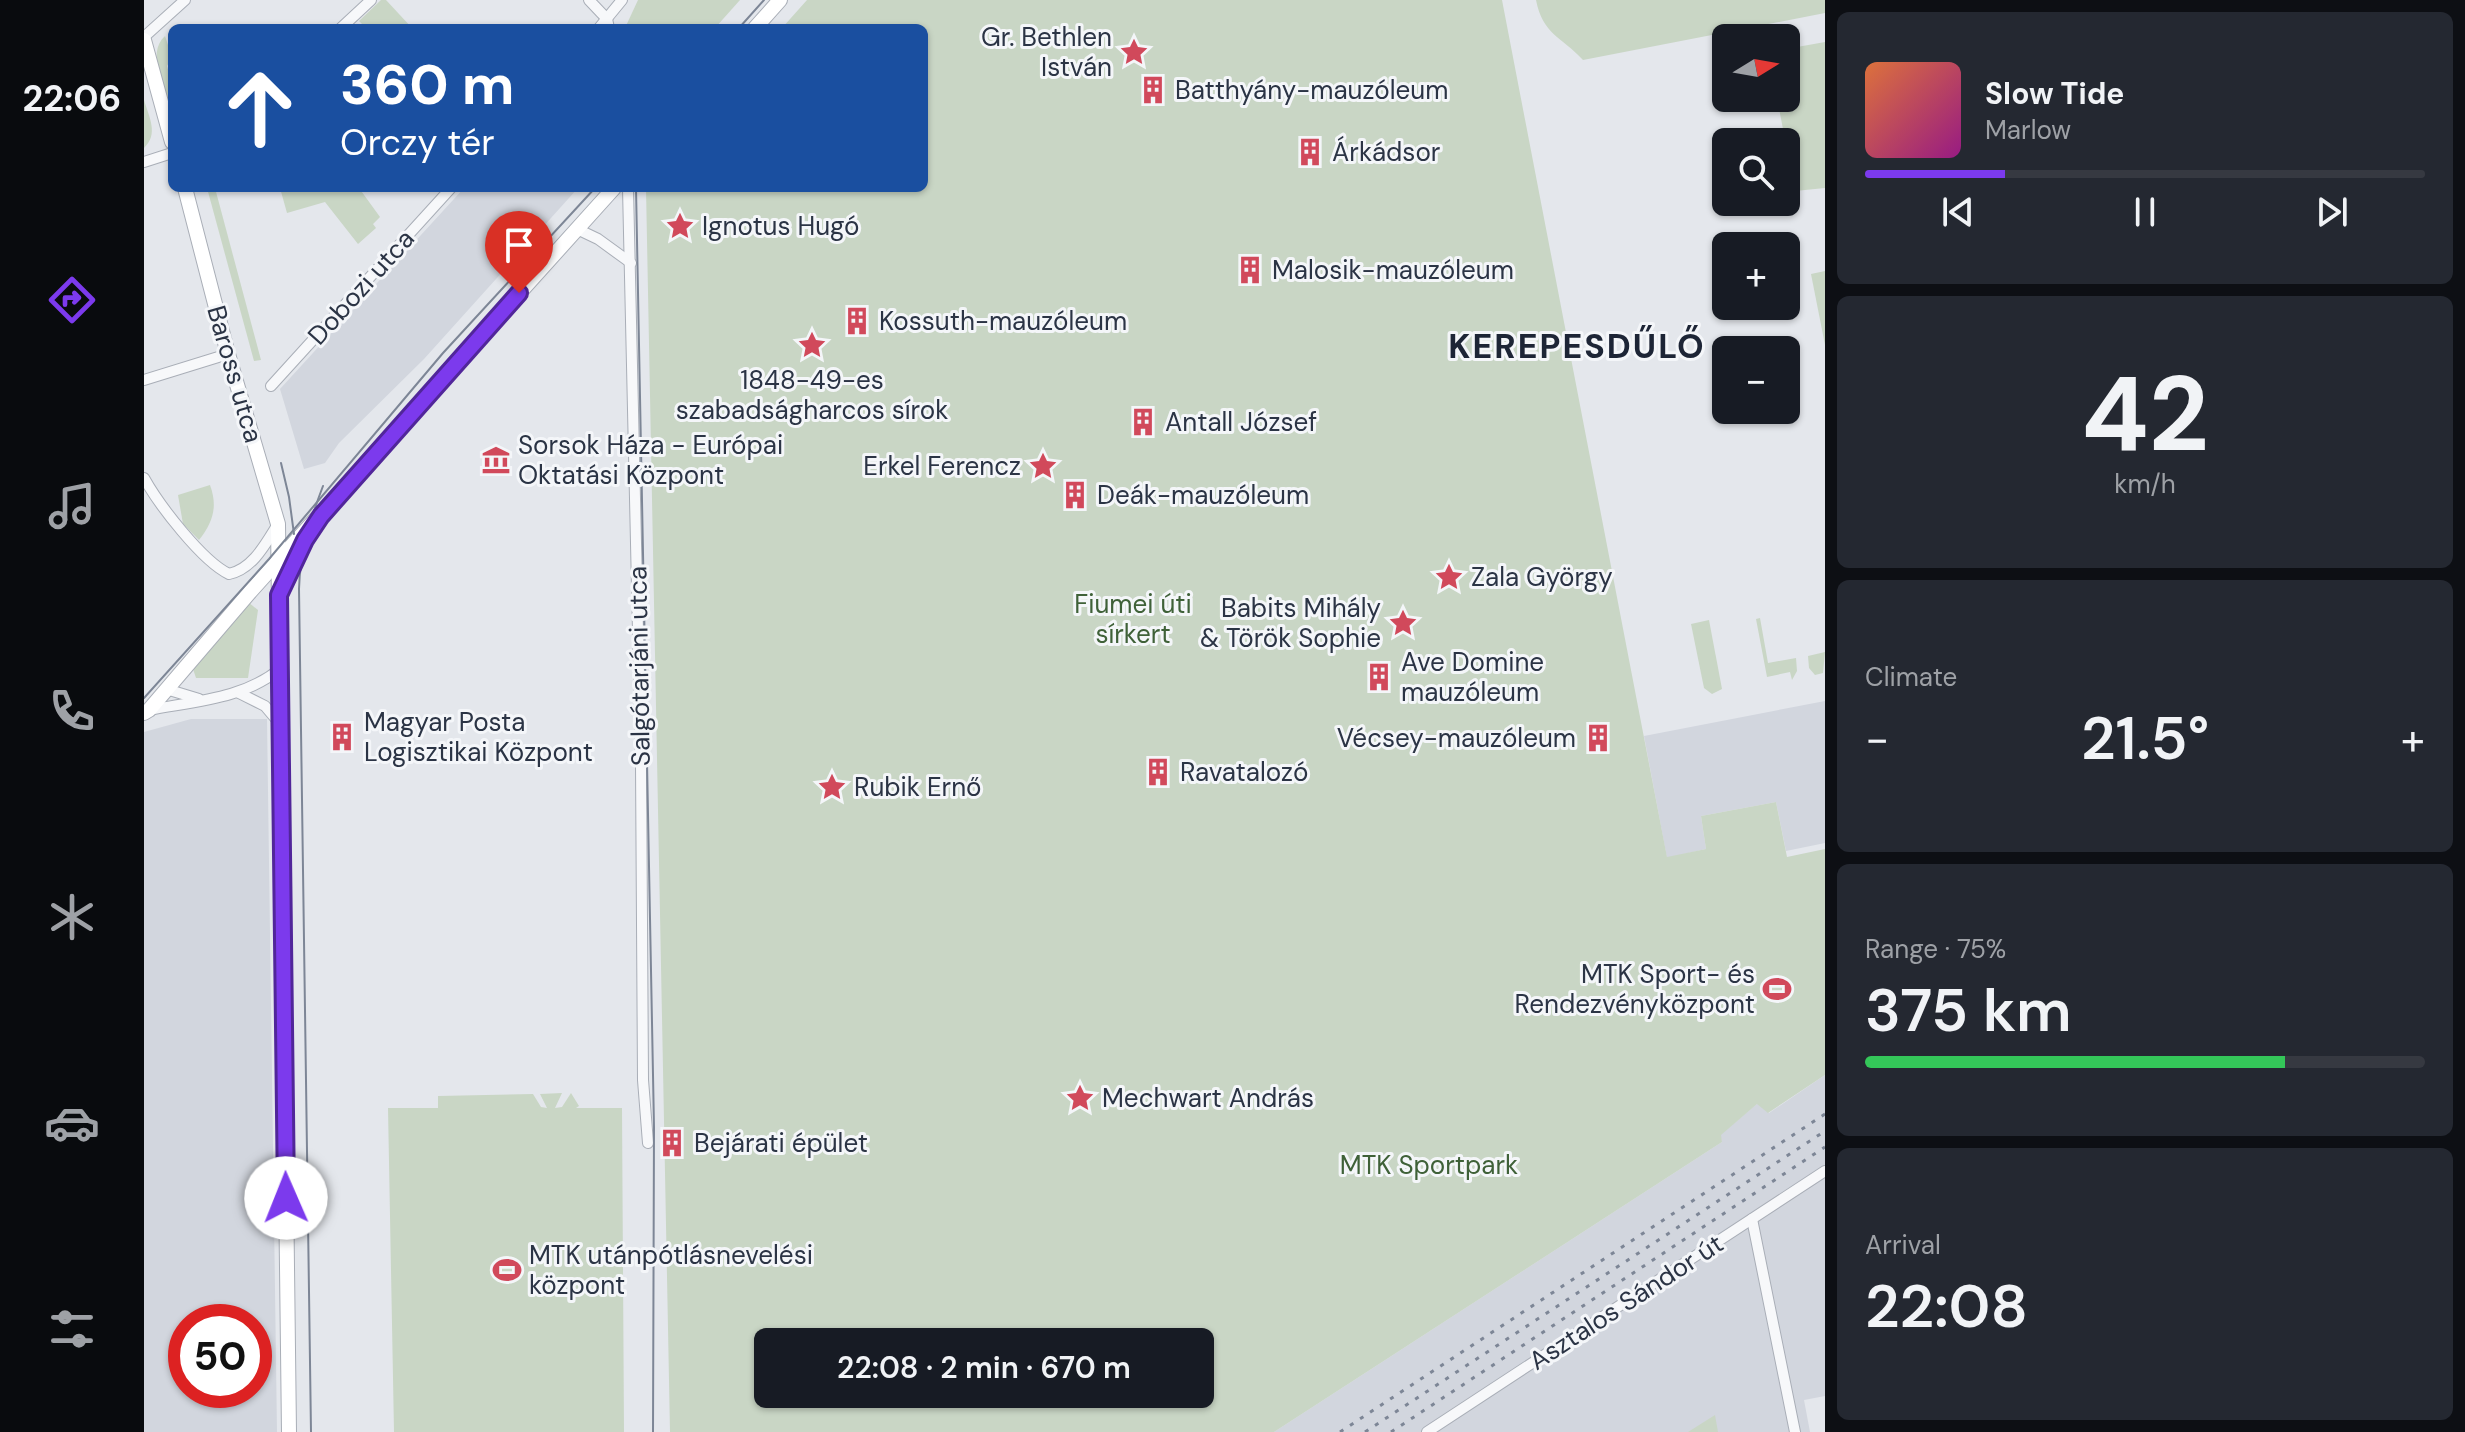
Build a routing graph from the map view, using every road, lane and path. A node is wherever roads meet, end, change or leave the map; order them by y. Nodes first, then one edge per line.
1 (185, 0) edge
2 (371, 0) edge
3 (589, 0) edge
4 (622, 0) edge
5 (780, 0) edge
6 (608, 23) edge
7 (345, 24) edge
8 (759, 24) edge
9 (144, 38) edge
10 (168, 127) edge
11 (168, 154) edge
12 (144, 162) edge
13 (186, 192) edge
14 (447, 192) edge
15 (610, 192) edge
16 (628, 192) edge
17 (577, 229) junction
18 (631, 263) junction
19 (228, 354) junction
20 (144, 380) edge
21 (271, 386) dead end
22 (144, 478) edge
23 (321, 516) junction
24 (278, 524) junction
25 (279, 561) junction
26 (279, 595) junction
27 (281, 668) junction
28 (166, 689) junction
29 (239, 693) junction
30 (201, 700) junction
31 (181, 704) junction
32 (146, 708) edge
33 (281, 725) junction
34 (648, 1143) dead end
35 (1825, 1171) edge
36 (1752, 1219) junction
37 (289, 1432) edge
38 (1427, 1432) edge
39 (1795, 1432) edge

1 - 9 street
2 - 7 street
3 - 6 street
4 - 6 street
5 - 8 main road
9 - 10 main road
11 - 12 street
13 - 19 main road, Baross utca
14 - 21 street, Dobozi utca
15 - 17 main road
16 - 18 street, Salgótarjáni utca
17 - 18 street
17 - 23 main road
18 - 34 street, Salgótarjáni utca
19 - 20 street
19 - 24 main road, Baross utca
22 - 24 street
23 - 25 main road
23 - 26 main road
24 - 25 main road, Baross utca
25 - 26 main road, Baross utca
25 - 28 main road
26 - 27 main road, Baross utca
27 - 29 street
27 - 33 main road, Baross utca
28 - 30 street
28 - 31 street
28 - 32 main road
29 - 30 street
29 - 33 street
30 - 31 street
31 - 32 street
33 - 37 main road, Baross utca
35 - 36 street, Asztalos Sándor út
36 - 38 street, Asztalos Sándor út
36 - 39 street

